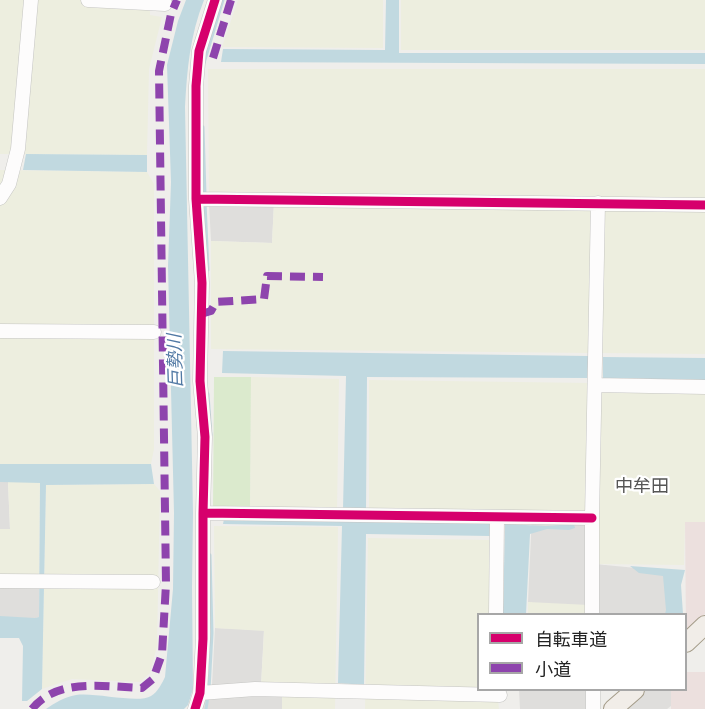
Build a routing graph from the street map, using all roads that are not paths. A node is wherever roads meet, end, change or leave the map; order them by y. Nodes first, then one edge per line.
1 (31, 0) edge
2 (88, 0) edge
3 (215, 0) edge
4 (165, 4) dead end
5 (0, 198) edge
6 (196, 199) junction
7 (598, 203) junction
8 (705, 204) edge
9 (0, 331) edge
10 (154, 332) dead end
11 (595, 374) junction
12 (705, 387) edge
13 (207, 513) junction
14 (497, 518) junction
15 (592, 518) junction
16 (0, 581) edge
17 (153, 582) dead end
18 (496, 613) edge
19 (592, 613) edge
20 (705, 625) edge
21 (687, 642) edge
22 (593, 691) edge
23 (634, 691) edge
24 (206, 692) junction
25 (499, 692) edge
26 (195, 709) edge
27 (501, 709) edge
28 (593, 709) edge
29 (613, 709) edge

1 - 5 street
2 - 4 street
3 - 6 street
6 - 7 street
6 - 13 street
7 - 8 street
7 - 11 street
9 - 10 street
11 - 12 street
11 - 15 street
13 - 14 street
13 - 24 street
14 - 15 street
14 - 18 street
15 - 19 street
16 - 17 street
20 - 21 main road
22 - 28 street
23 - 29 main road
24 - 25 street
24 - 26 street
25 - 27 street

